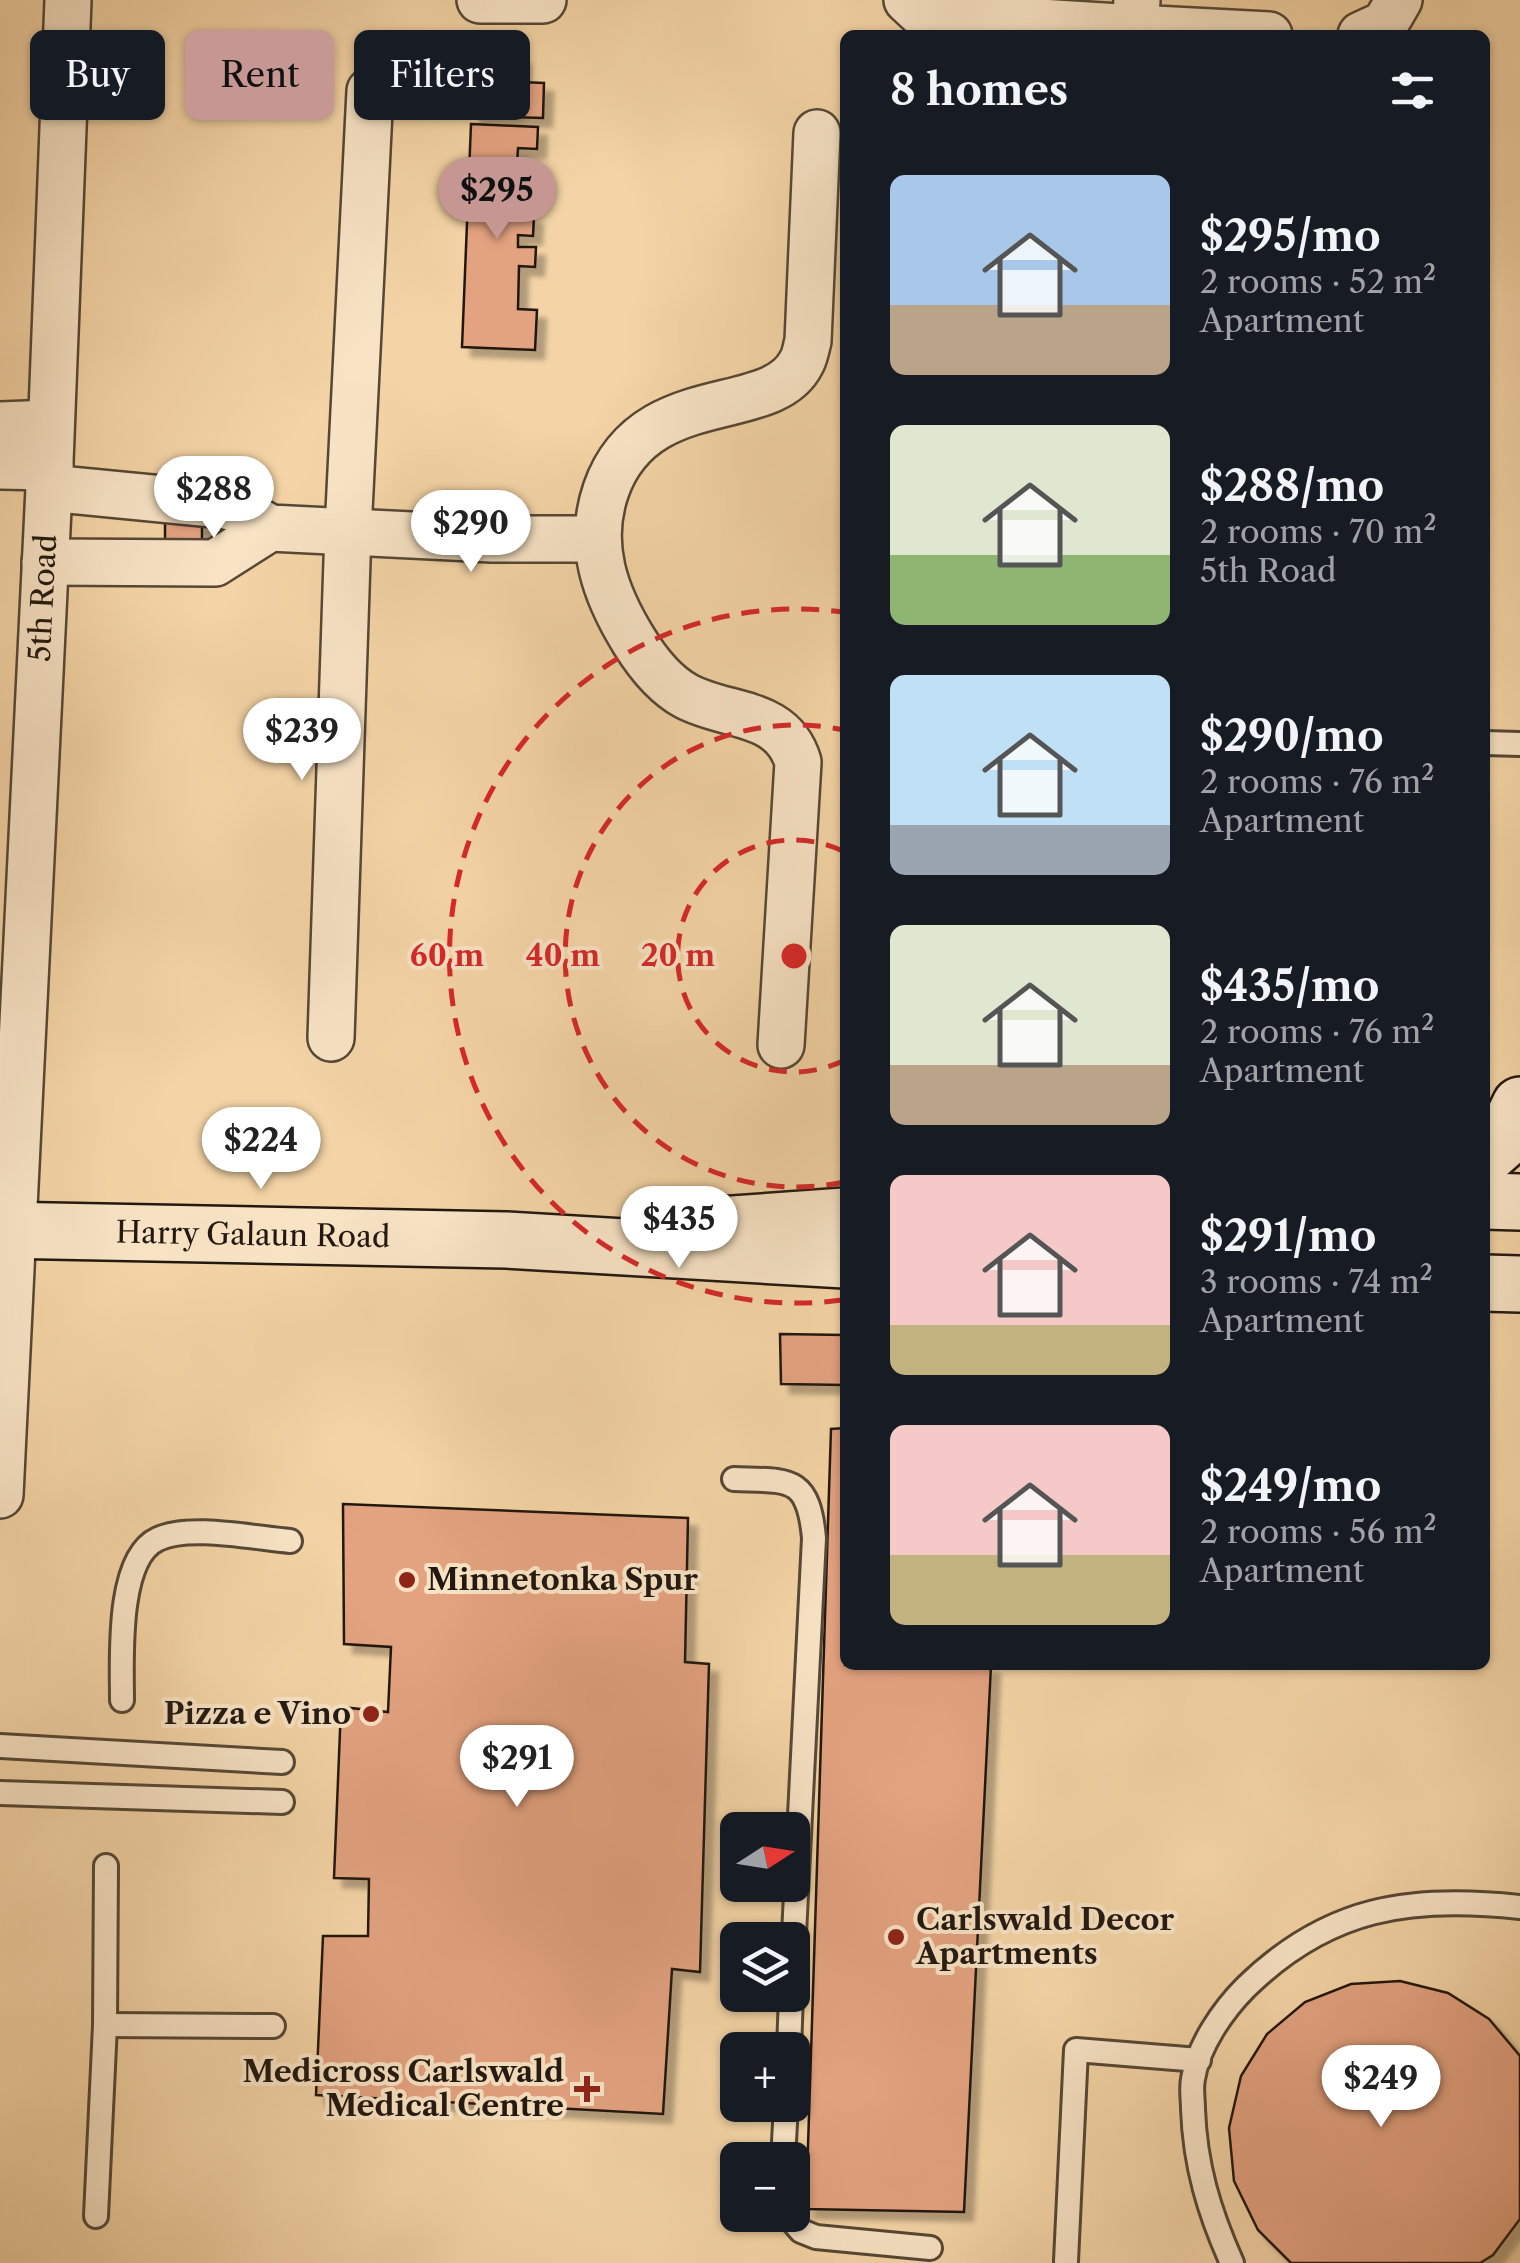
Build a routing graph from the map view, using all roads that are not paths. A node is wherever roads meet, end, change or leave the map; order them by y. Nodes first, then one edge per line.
1 (68, 0) edge
2 (480, 0) edge
3 (543, 0) edge
4 (907, 0) edge
5 (1399, 0) edge
6 (1136, 14) edge
7 (1237, 30) edge
8 (1372, 30) edge
9 (369, 120) edge
10 (817, 132) dead end
11 (51, 423) junction
12 (0, 425) edge
13 (0, 466) edge
14 (49, 478) junction
15 (270, 528) junction
16 (348, 531) junction
17 (597, 540) junction
18 (45, 562) junction
19 (1490, 742) edge
20 (1520, 744) edge
21 (331, 1038) dead end
22 (781, 1045) dead end
23 (1520, 1105) edge
24 (1490, 1152) edge
25 (1490, 1201) edge
26 (1520, 1202) edge
27 (840, 1216) edge
28 (7, 1231) edge
29 (506, 1240) junction
30 (840, 1260) edge
31 (1490, 1283) edge
32 (1520, 1284) edge
33 (734, 1479) dead end
34 (0, 1495) edge
35 (290, 1541) dead end
36 (122, 1700) dead end
37 (0, 1746) edge
38 (282, 1762) dead end
39 (0, 1794) edge
40 (282, 1802) dead end
41 (106, 1866) dead end
42 (1520, 1907) edge
43 (795, 1922) edge
44 (105, 2025) junction
45 (273, 2026) dead end
46 (1199, 2060) junction
47 (96, 2216) dead end
48 (803, 2232) edge
49 (930, 2248) dead end
50 (1066, 2261) edge
51 (1232, 2263) edge

1 - 11 street, 5th Road
2 - 3 street
4 - 6 street
5 - 8 street
6 - 7 street
9 - 16 street
10 - 17 street
11 - 12 street
11 - 14 street, 5th Road
13 - 14 street
14 - 15 street
14 - 18 street, 5th Road
15 - 16 street
15 - 18 street
16 - 17 street
16 - 21 street
17 - 22 street
18 - 28 street, 5th Road
19 - 20 lane
23 - 24 main road
25 - 26 main road
27 - 29 main road, Harry Galaun Road
28 - 29 main road, Harry Galaun Road
28 - 34 street, 5th Road
29 - 30 main road, Harry Galaun Road
31 - 32 main road
33 - 43 lane
35 - 36 lane
37 - 38 lane
39 - 40 lane
41 - 44 lane
42 - 46 lane
44 - 45 lane
44 - 47 lane
46 - 50 lane
46 - 51 lane
48 - 49 lane

